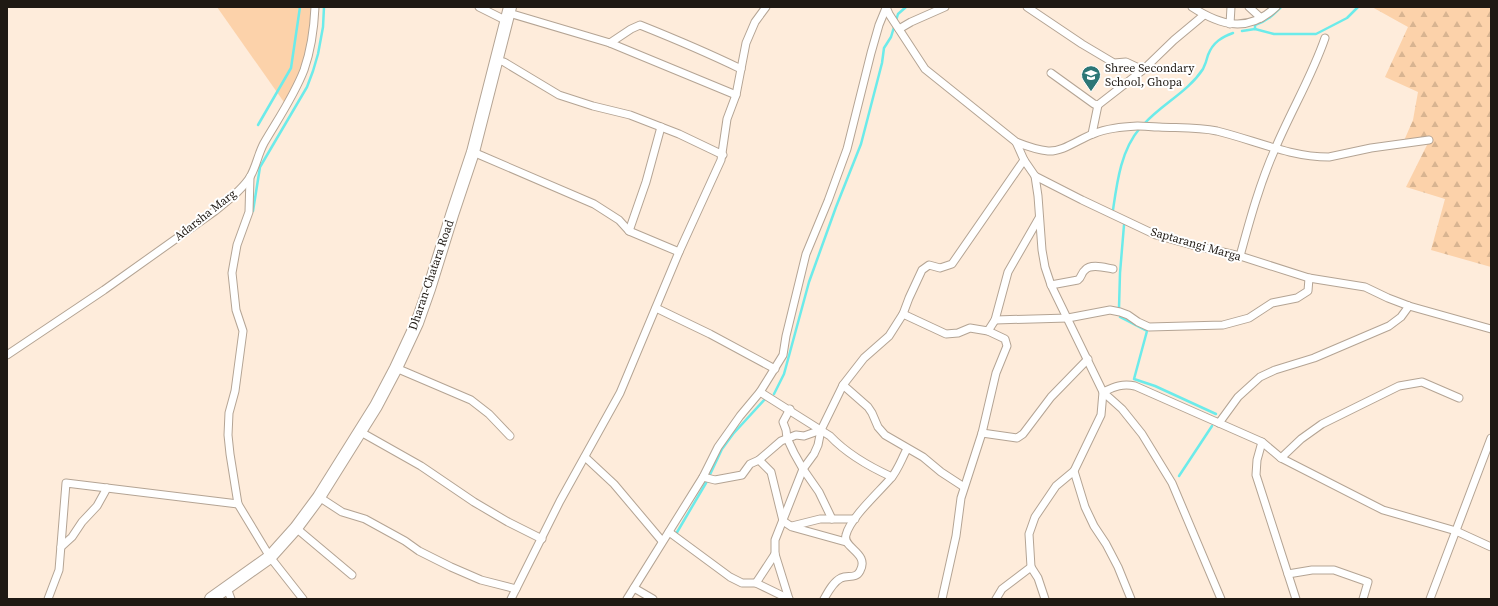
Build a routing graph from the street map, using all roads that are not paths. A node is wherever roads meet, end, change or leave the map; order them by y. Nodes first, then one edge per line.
1 (315, 7) edge
2 (479, 7) edge
3 (766, 7) edge
4 (945, 7) edge
5 (1027, 7) edge
6 (1192, 7) edge
7 (1231, 7) edge
8 (1249, 7) edge
9 (1276, 7) edge
10 (887, 10) edge
11 (509, 14) edge
12 (1204, 15) junction
13 (1261, 18) junction
14 (1230, 24) junction
15 (897, 26) junction
16 (1325, 38) dead end
17 (610, 43) junction
18 (497, 60) junction
19 (741, 69) junction
20 (1143, 70) junction
21 (1051, 73) dead end
22 (736, 95) junction
23 (1098, 105) junction
24 (661, 127) junction
25 (1092, 134) junction
26 (1429, 140) dead end
27 (1016, 142) junction
28 (1275, 148) junction
29 (473, 152) junction
30 (723, 154) junction
31 (1024, 160) junction
32 (1035, 176) junction
33 (250, 177) junction
34 (1039, 218) junction
35 (629, 231) junction
36 (679, 252) junction
37 (1240, 256) junction
38 (1113, 269) dead end
39 (1309, 278) junction
40 (1051, 285) junction
41 (1409, 306) junction
42 (656, 308) junction
43 (903, 314) junction
44 (1068, 318) junction
45 (995, 320) junction
46 (1491, 329) edge
47 (988, 331) junction
48 (7, 355) edge
49 (1088, 359) junction
50 (396, 368) junction
51 (775, 369) junction
52 (843, 385) junction
53 (760, 392) junction
54 (1103, 392) junction
55 (1459, 398) dead end
56 (790, 409) junction
57 (1219, 423) junction
58 (822, 430) junction
59 (359, 431) junction
60 (982, 433) junction
61 (510, 436) dead end
62 (787, 438) junction
63 (1491, 438) edge
64 (1262, 442) junction
65 (907, 449) junction
66 (585, 457) junction
67 (1281, 458) junction
68 (759, 460) junction
69 (803, 469) junction
70 (1074, 471) junction
71 (704, 476) junction
72 (892, 477) junction
73 (964, 487) junction
74 (107, 488) junction
75 (319, 498) junction
76 (238, 504) junction
77 (832, 519) junction
78 (855, 519) junction
79 (782, 521) junction
80 (792, 527) junction
81 (296, 528) junction
82 (1456, 531) junction
83 (669, 532) junction
84 (542, 539) junction
85 (662, 541) junction
86 (846, 542) junction
87 (1491, 547) edge
88 (61, 548) junction
89 (774, 554) junction
90 (270, 557) junction
91 (1031, 567) junction
92 (1288, 574) junction
93 (352, 575) dead end
94 (756, 583) junction
95 (634, 588) junction
96 (516, 589) junction
97 (229, 594) edge
98 (48, 599) edge
99 (210, 599) edge
100 (303, 599) edge
101 (511, 599) edge
102 (627, 599) edge
103 (653, 599) edge
104 (789, 599) edge
105 (824, 599) edge
106 (942, 599) edge
107 (996, 599) edge
108 (1045, 599) edge
109 (1130, 599) edge
110 (1221, 599) edge
111 (1296, 599) edge
112 (1363, 599) edge
113 (1430, 599) edge

1 - 33 street, Adarsha Marg
2 - 11 street
3 - 19 street
4 - 15 street
5 - 20 street
6 - 12 street
7 - 14 street
8 - 13 street
9 - 13 street
10 - 15 street, Saptarangi Marga
10 - 51 street
11 - 17 street
11 - 18 main road, Dharan-Chatara Road
12 - 14 street
12 - 20 street
13 - 14 street
15 - 27 street, Saptarangi Marga
16 - 28 street
17 - 19 street
17 - 22 street
18 - 24 street
18 - 29 main road, Dharan-Chatara Road
19 - 22 street
20 - 23 street
21 - 23 street
22 - 30 street
23 - 25 street
24 - 30 street
24 - 35 street
25 - 27 street
25 - 28 street
26 - 28 street
27 - 31 street, Saptarangi Marga
28 - 37 street
29 - 35 street
29 - 50 main road, Dharan-Chatara Road
30 - 36 street
31 - 32 street, Saptarangi Marga
31 - 43 street
32 - 34 street
32 - 37 street, Saptarangi Marga
33 - 48 street, Adarsha Marg
33 - 76 street
34 - 40 street
34 - 45 street
35 - 36 street
36 - 42 street
37 - 39 street, Saptarangi Marga
38 - 40 street
39 - 41 street, Saptarangi Marga
39 - 44 street
40 - 44 street
41 - 46 street, Saptarangi Marga
41 - 57 street
42 - 51 street
42 - 66 street
43 - 47 street
43 - 52 street
44 - 45 street
44 - 49 street
45 - 47 street
47 - 60 street
49 - 54 street
49 - 60 street
50 - 59 main road, Dharan-Chatara Road
50 - 61 street
51 - 53 street
52 - 58 street
52 - 65 street
53 - 56 street
53 - 71 street
54 - 57 street
54 - 70 street
54 - 110 street
55 - 67 street
56 - 58 street
56 - 62 street
57 - 64 street
58 - 62 street
58 - 69 street
58 - 72 street
59 - 75 main road, Dharan-Chatara Road
59 - 84 street
60 - 73 street
62 - 68 street
62 - 69 street
63 - 82 street
64 - 67 street
64 - 92 street
65 - 72 street
65 - 73 street
66 - 84 street
66 - 85 street
67 - 82 street
68 - 71 street
68 - 79 street
69 - 77 street
69 - 79 street
70 - 91 street
70 - 109 street
71 - 83 street
72 - 78 street
73 - 106 street
74 - 76 street
74 - 88 street
74 - 88 street
75 - 81 main road, Dharan-Chatara Road
75 - 96 street
76 - 90 street
77 - 78 street
77 - 80 street
78 - 86 street
79 - 80 street
79 - 89 street
80 - 86 street
81 - 90 main road, Dharan-Chatara Road
81 - 93 street
82 - 87 street
82 - 113 street
83 - 85 street
83 - 94 street
84 - 96 street
85 - 95 street
86 - 105 street
88 - 98 street
89 - 94 street
89 - 104 street
90 - 97 main road, Dharan-Chatara Road
90 - 100 street
91 - 107 street
91 - 108 street
92 - 111 street
92 - 112 street
94 - 104 street
95 - 102 street
95 - 103 street
96 - 101 street
97 - 99 main road, Dharan-Chatara Road

